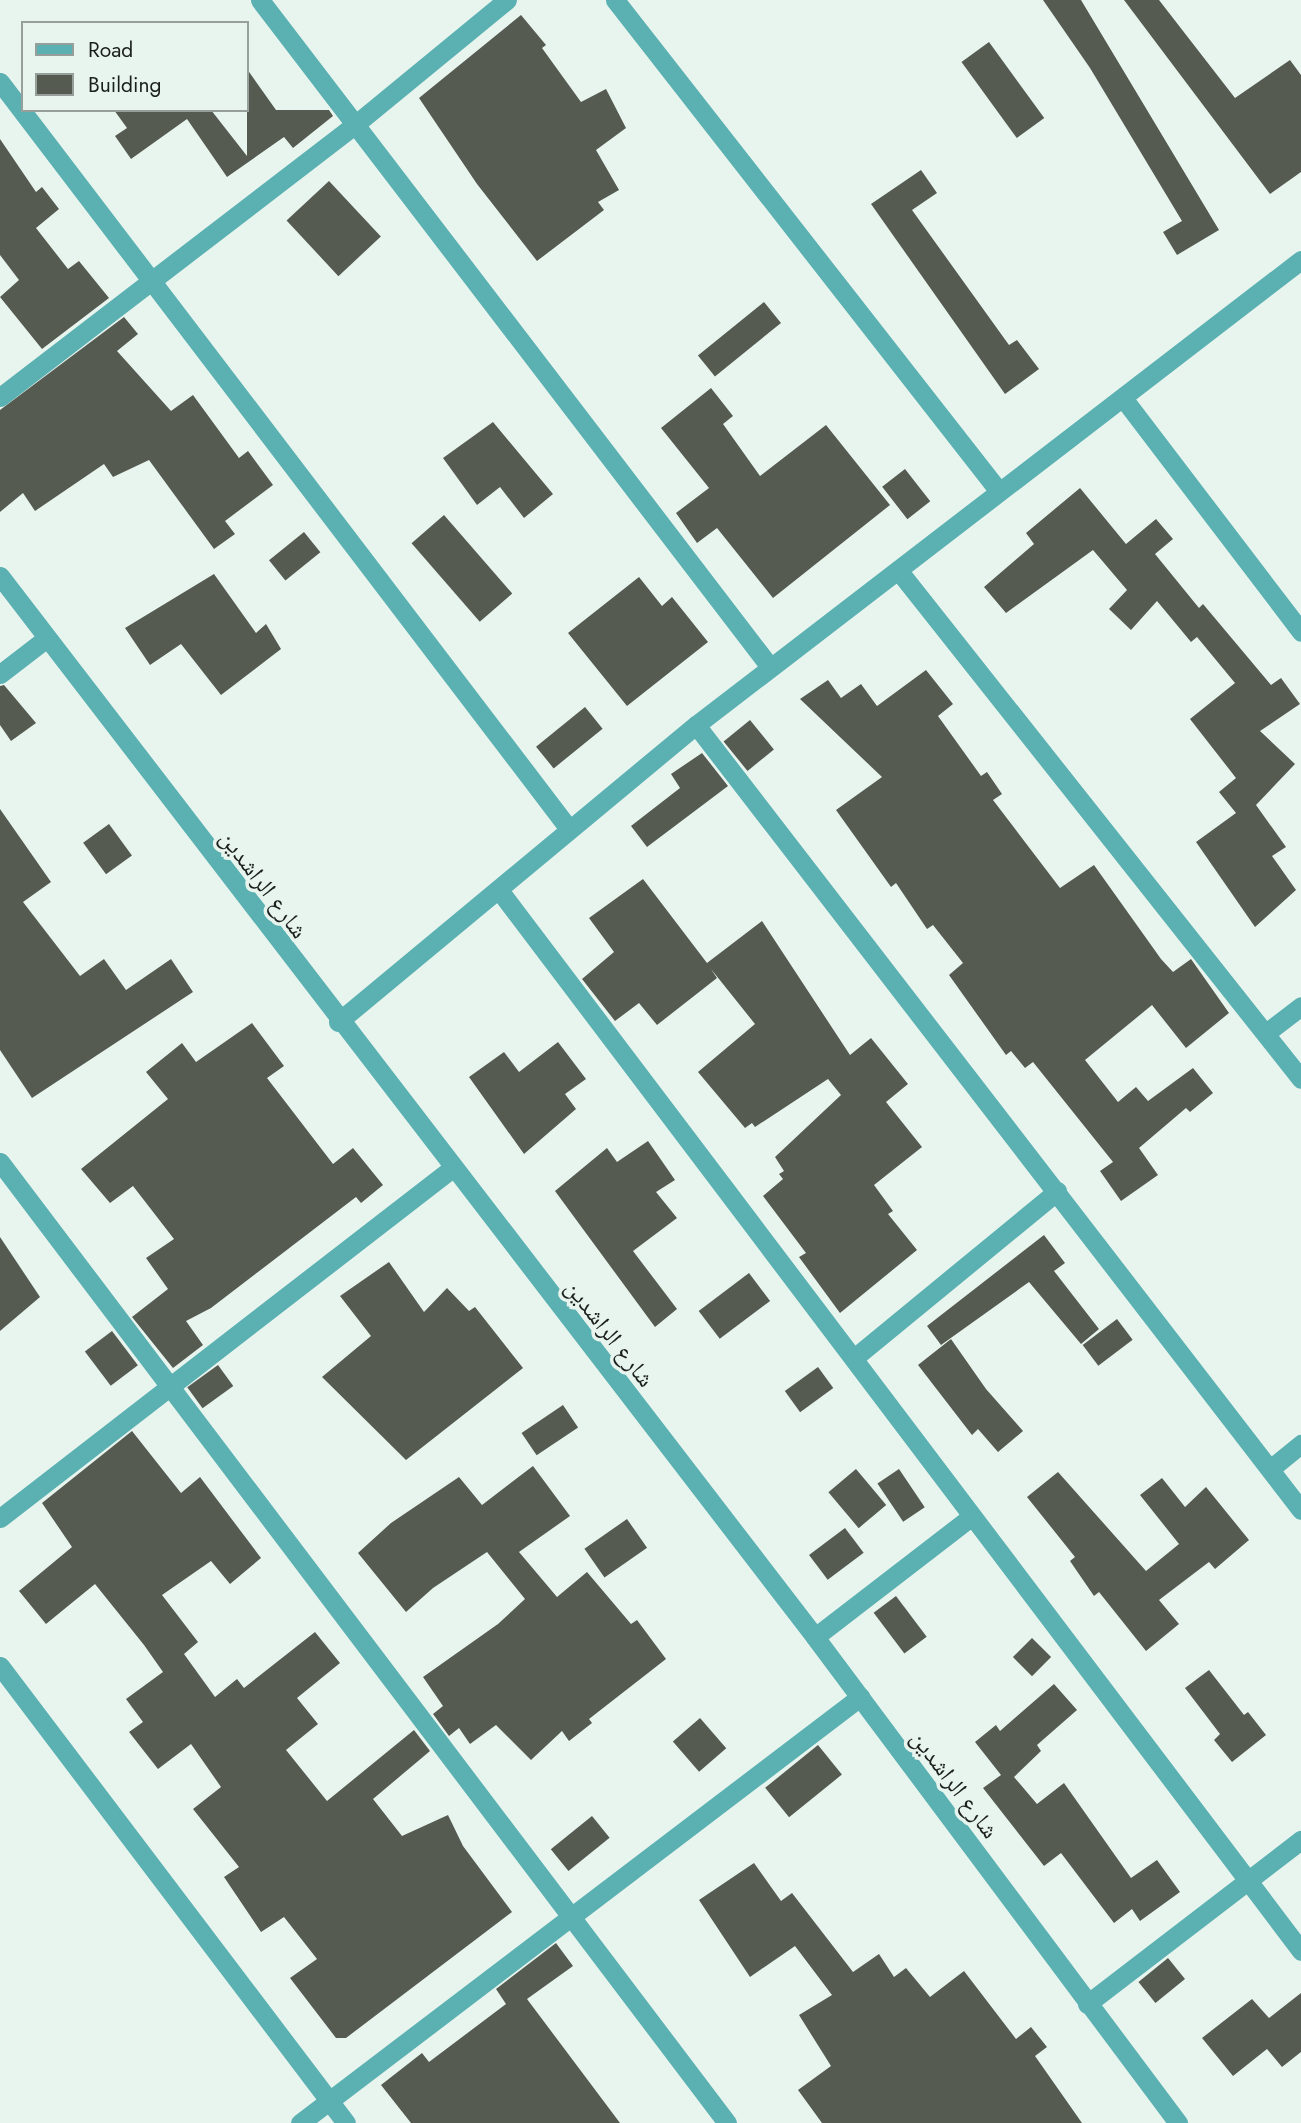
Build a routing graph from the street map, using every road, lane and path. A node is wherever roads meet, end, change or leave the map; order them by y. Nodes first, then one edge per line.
1 (260, 0) edge
2 (507, 0) edge
3 (615, 0) edge
4 (0, 82) edge
5 (21, 109) edge
6 (23, 112) edge
7 (357, 123) junction
8 (1301, 260) edge
9 (152, 279) junction
10 (0, 397) edge
11 (1123, 398) junction
12 (998, 490) junction
13 (898, 569) junction
14 (0, 576) edge
15 (1301, 632) edge
16 (47, 638) junction
17 (770, 667) junction
18 (0, 674) edge
19 (696, 725) junction
20 (569, 829) junction
21 (499, 890) junction
22 (1301, 1006) edge
23 (338, 1022) junction
24 (1266, 1033) junction
25 (1301, 1079) edge
26 (0, 1162) edge
27 (452, 1169) junction
28 (1057, 1191) junction
29 (854, 1358) junction
30 (170, 1386) junction
31 (1301, 1444) edge
32 (1270, 1469) junction
33 (1301, 1510) edge
34 (971, 1517) junction
35 (0, 1518) edge
36 (815, 1637) junction
37 (0, 1666) edge
38 (860, 1697) junction
39 (1301, 1840) edge
40 (1249, 1883) junction
41 (568, 1915) junction
42 (1301, 1951) edge
43 (1087, 2004) junction
44 (330, 2101) junction
45 (300, 2123) edge
46 (346, 2123) edge
47 (727, 2123) edge
48 (1178, 2123) edge

1 - 7 street
2 - 7 street
3 - 12 street
4 - 5 street
6 - 9 street
7 - 9 street
7 - 17 street
8 - 11 street
9 - 10 street
9 - 20 street
11 - 12 street
11 - 15 street
12 - 13 street
13 - 17 street
13 - 24 street
14 - 16 street, شارع الراشدين
16 - 18 street
16 - 23 street, شارع الراشدين
17 - 19 street
19 - 20 street
19 - 28 street
20 - 21 street
21 - 23 street
21 - 29 street
22 - 24 street
23 - 27 street, شارع الراشدين
24 - 25 street
26 - 30 street
27 - 30 street
27 - 36 street, شارع الراشدين
28 - 29 street
28 - 32 street
29 - 34 street
30 - 35 street
30 - 41 street
31 - 32 street
32 - 33 street
34 - 36 street
34 - 40 street
36 - 38 street, شارع الراشدين
37 - 44 street
38 - 41 street
38 - 43 street, شارع الراشدين
39 - 40 street
40 - 42 street
40 - 43 street
41 - 44 street
41 - 47 street
43 - 48 street, شارع الراشدين
44 - 45 street
44 - 46 street

